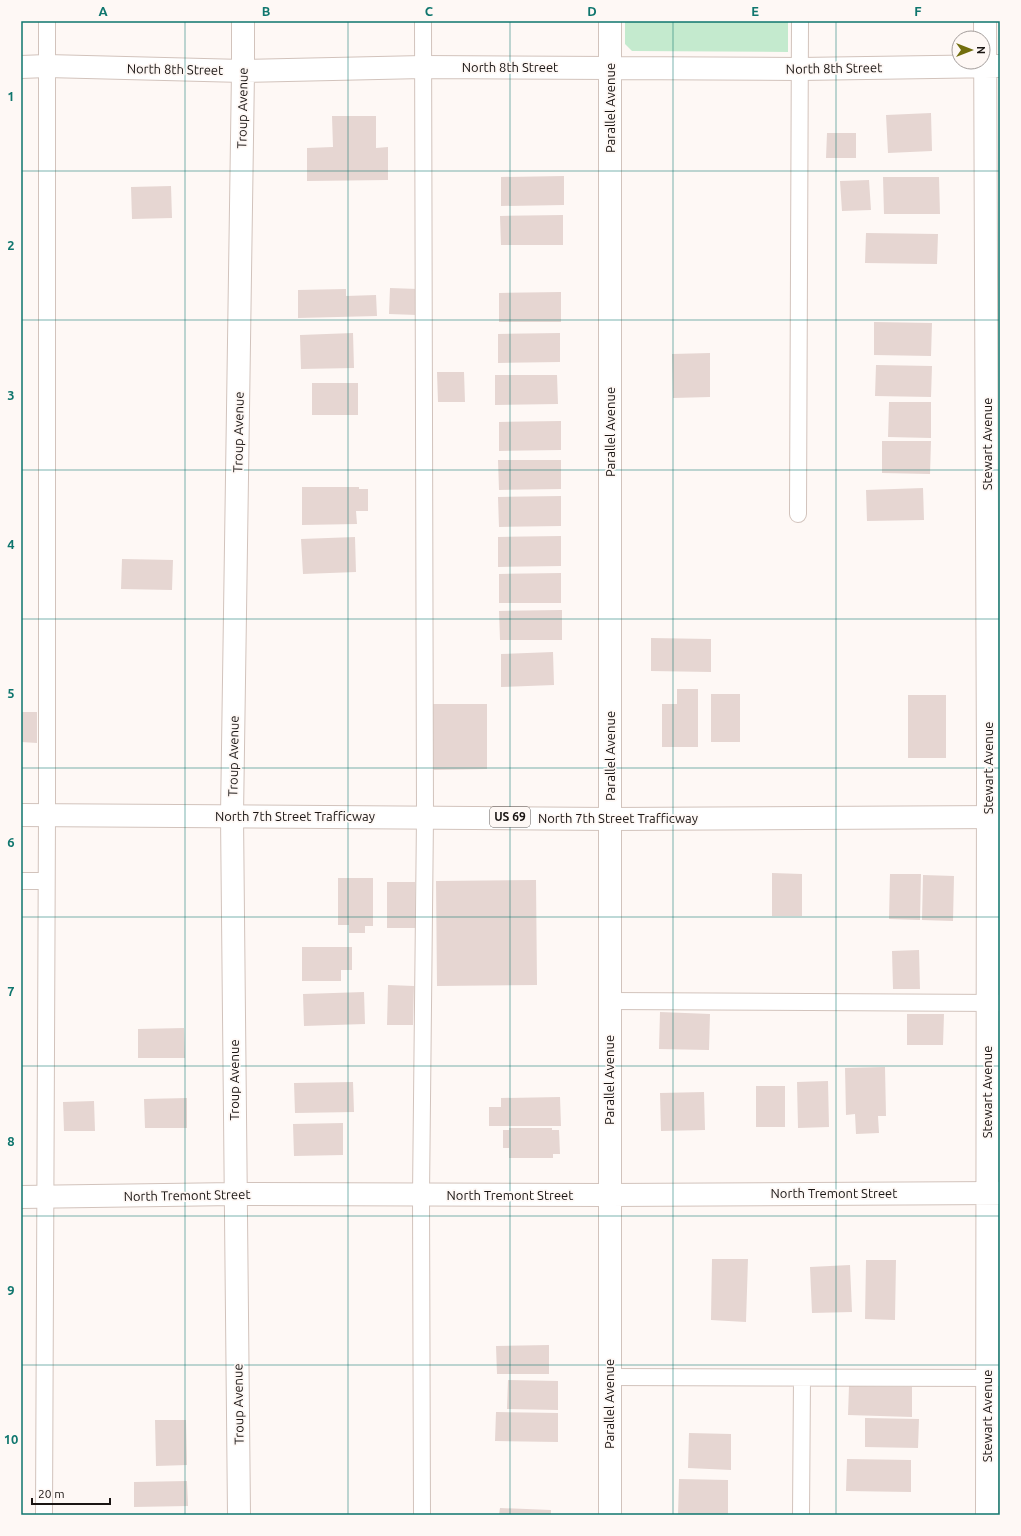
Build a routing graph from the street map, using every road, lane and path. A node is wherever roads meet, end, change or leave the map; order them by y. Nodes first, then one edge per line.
1 (47, 21) edge
2 (242, 21) edge
3 (423, 21) edge
4 (610, 21) edge
5 (800, 21) edge
6 (985, 21) edge
7 (47, 66) junction
8 (993, 66) edge
9 (21, 67) edge
10 (423, 67) junction
11 (610, 67) junction
12 (800, 69) junction
13 (243, 71) junction
14 (798, 514) dead end
15 (21, 815) edge
16 (47, 815) junction
17 (232, 816) junction
18 (425, 817) junction
19 (994, 817) edge
20 (610, 818) junction
21 (21, 881) edge
22 (45, 881) junction
23 (610, 1001) junction
24 (994, 1003) edge
25 (993, 1193) edge
26 (235, 1194) junction
27 (421, 1195) junction
28 (609, 1195) junction
29 (21, 1197) edge
30 (44, 1197) junction
31 (609, 1377) junction
32 (802, 1378) junction
33 (993, 1378) edge
34 (44, 1515) edge
35 (240, 1515) edge
36 (422, 1515) edge
37 (610, 1515) edge
38 (801, 1515) edge
39 (987, 1515) edge

1 - 7 lane
2 - 13 street, Troup Avenue
3 - 10 lane
4 - 11 street, Parallel Avenue
5 - 12 lane
6 - 8 street, Stewart Avenue
7 - 9 street, North 8th Street
7 - 13 street, North 8th Street
7 - 16 lane
8 - 12 street, North 8th Street
8 - 19 street, Stewart Avenue
10 - 11 street, North 8th Street
10 - 13 street, North 8th Street
10 - 18 lane
11 - 12 street, North 8th Street
11 - 20 street, Parallel Avenue
12 - 14 lane
13 - 17 street, Troup Avenue
15 - 16 street, North 7th Street Trafficway / US 69
16 - 17 street, North 7th Street Trafficway / US 69
16 - 22 lane
17 - 18 street, North 7th Street Trafficway / US 69
17 - 26 street, Troup Avenue
18 - 20 street, North 7th Street Trafficway / US 69
18 - 27 lane
19 - 20 street, North 7th Street Trafficway / US 69
19 - 24 street, Stewart Avenue
20 - 23 street, Parallel Avenue
21 - 22 lane
22 - 30 lane
23 - 24 lane
23 - 28 street, Parallel Avenue
24 - 25 street, Stewart Avenue
25 - 28 street, North Tremont Street
25 - 33 street, Stewart Avenue
26 - 27 street, North Tremont Street
26 - 30 street, North Tremont Street
26 - 35 street, Troup Avenue
27 - 28 street, North Tremont Street
27 - 36 lane
28 - 31 street, Parallel Avenue
29 - 30 street, North Tremont Street
30 - 34 lane
31 - 32 lane
31 - 37 street, Parallel Avenue
32 - 33 lane
32 - 38 lane
33 - 39 street, Stewart Avenue

